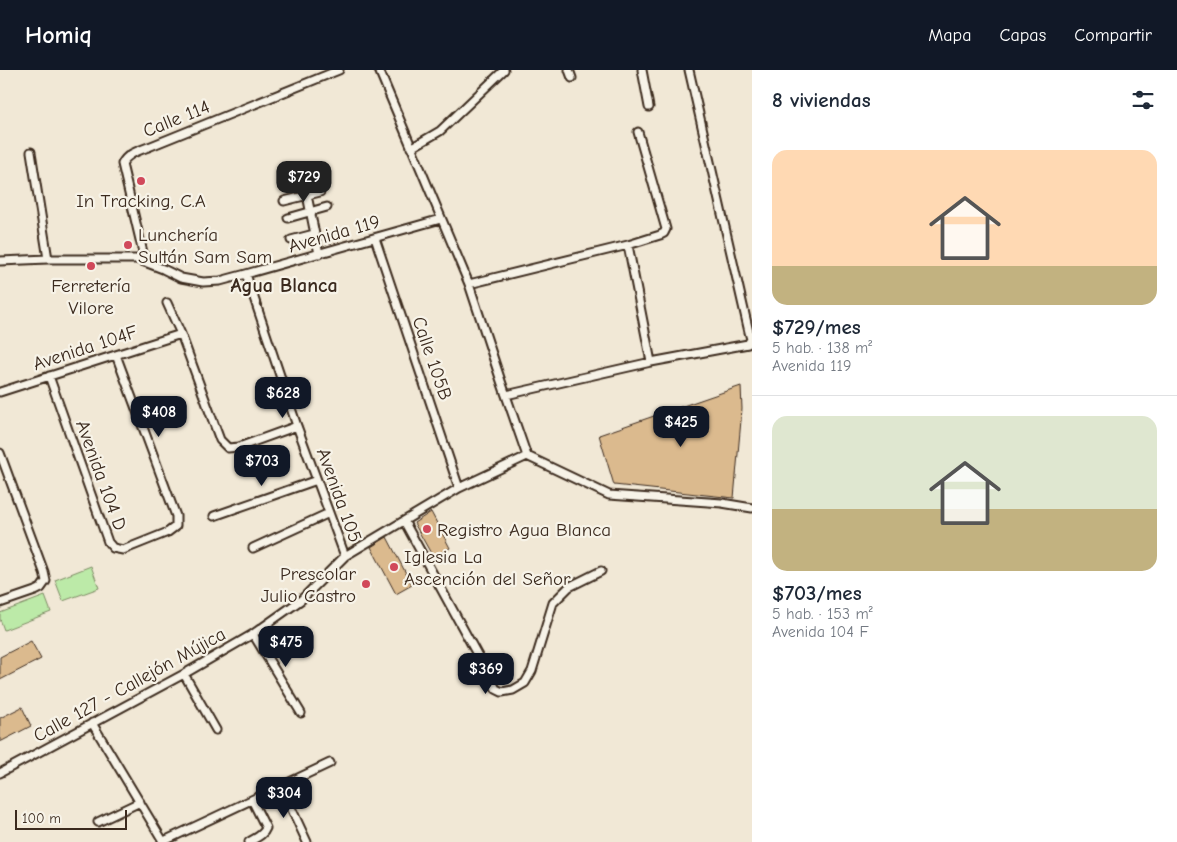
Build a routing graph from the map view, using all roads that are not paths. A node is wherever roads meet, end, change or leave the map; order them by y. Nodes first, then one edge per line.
1 (339, 70) edge
2 (379, 70) edge
3 (504, 70) edge
4 (569, 70) edge
5 (642, 70) edge
6 (689, 70) edge
7 (572, 78) dead end
8 (650, 107) dead end
9 (638, 132) dead end
10 (411, 148) junction
11 (31, 152) dead end
12 (320, 192) dead end
13 (307, 195) junction
14 (284, 201) dead end
15 (327, 207) dead end
16 (310, 213) junction
17 (288, 218) dead end
18 (441, 219) junction
19 (314, 234) junction
20 (376, 238) junction
21 (291, 240) dead end
22 (628, 245) junction
23 (319, 254) junction
24 (48, 259) junction
25 (0, 261) edge
26 (145, 261) junction
27 (246, 274) junction
28 (469, 284) junction
29 (167, 302) dead end
30 (181, 334) junction
31 (116, 355) junction
32 (651, 362) junction
33 (49, 376) junction
34 (0, 392) edge
35 (506, 395) junction
36 (297, 426) junction
37 (0, 453) edge
38 (527, 456) junction
39 (317, 480) junction
40 (459, 488) junction
41 (752, 508) edge
42 (329, 513) junction
43 (214, 516) dead end
44 (404, 521) junction
45 (253, 548) dead end
46 (345, 556) junction
47 (602, 571) dead end
48 (0, 603) edge
49 (253, 634) junction
50 (184, 674) junction
51 (301, 713) dead end
52 (92, 723) junction
53 (216, 730) dead end
54 (330, 763) dead end
55 (0, 773) edge
56 (281, 786) junction
57 (252, 800) junction
58 (140, 802) junction
59 (98, 822) dead end
60 (176, 839) edge
61 (162, 842) edge
62 (249, 842) edge
63 (307, 842) edge

1 - 26 street, Calle 114
2 - 10 street
3 - 10 street
4 - 7 street
5 - 8 street
6 - 32 street
9 - 22 street
10 - 18 street
11 - 24 street
12 - 13 street
13 - 14 street
13 - 16 street
15 - 16 street
16 - 17 street
16 - 19 street
18 - 20 street, Avenida 119
18 - 28 street
19 - 21 street
19 - 23 street
20 - 23 street, Avenida 119
20 - 40 street, Calle 105B
22 - 28 street
22 - 32 street
23 - 27 street, Avenida 119
24 - 25 street, Avenida 119
24 - 26 street, Avenida 119
26 - 27 street, Avenida 119
27 - 36 street, Avenida 105
28 - 35 street
29 - 30 street
30 - 31 street, Avenida 104F
30 - 36 street
31 - 33 street, Avenida 104F
31 - 33 street, Avenida 104 D
32 - 35 street
33 - 34 street, Avenida 104F
35 - 38 street
36 - 39 street, Avenida 105
37 - 48 street
38 - 40 street, Calle 127 - Callejón Mújica
38 - 41 street
39 - 42 street, Avenida 105
39 - 43 street
40 - 44 street, Calle 127 - Callejón Mújica
42 - 45 street
42 - 46 street, Avenida 105
44 - 46 street, Calle 127 - Callejón Mújica
44 - 47 street
46 - 49 street, Calle 127 - Callejón Mújica
49 - 50 street, Calle 127 - Callejón Mújica
49 - 51 street
50 - 52 street, Calle 127 - Callejón Mújica
50 - 53 street
52 - 55 street, Calle 127 - Callejón Mújica
52 - 58 street
54 - 56 street
56 - 57 street
56 - 63 street
57 - 60 street
57 - 62 street
58 - 59 street
58 - 61 street
60 - 61 street

